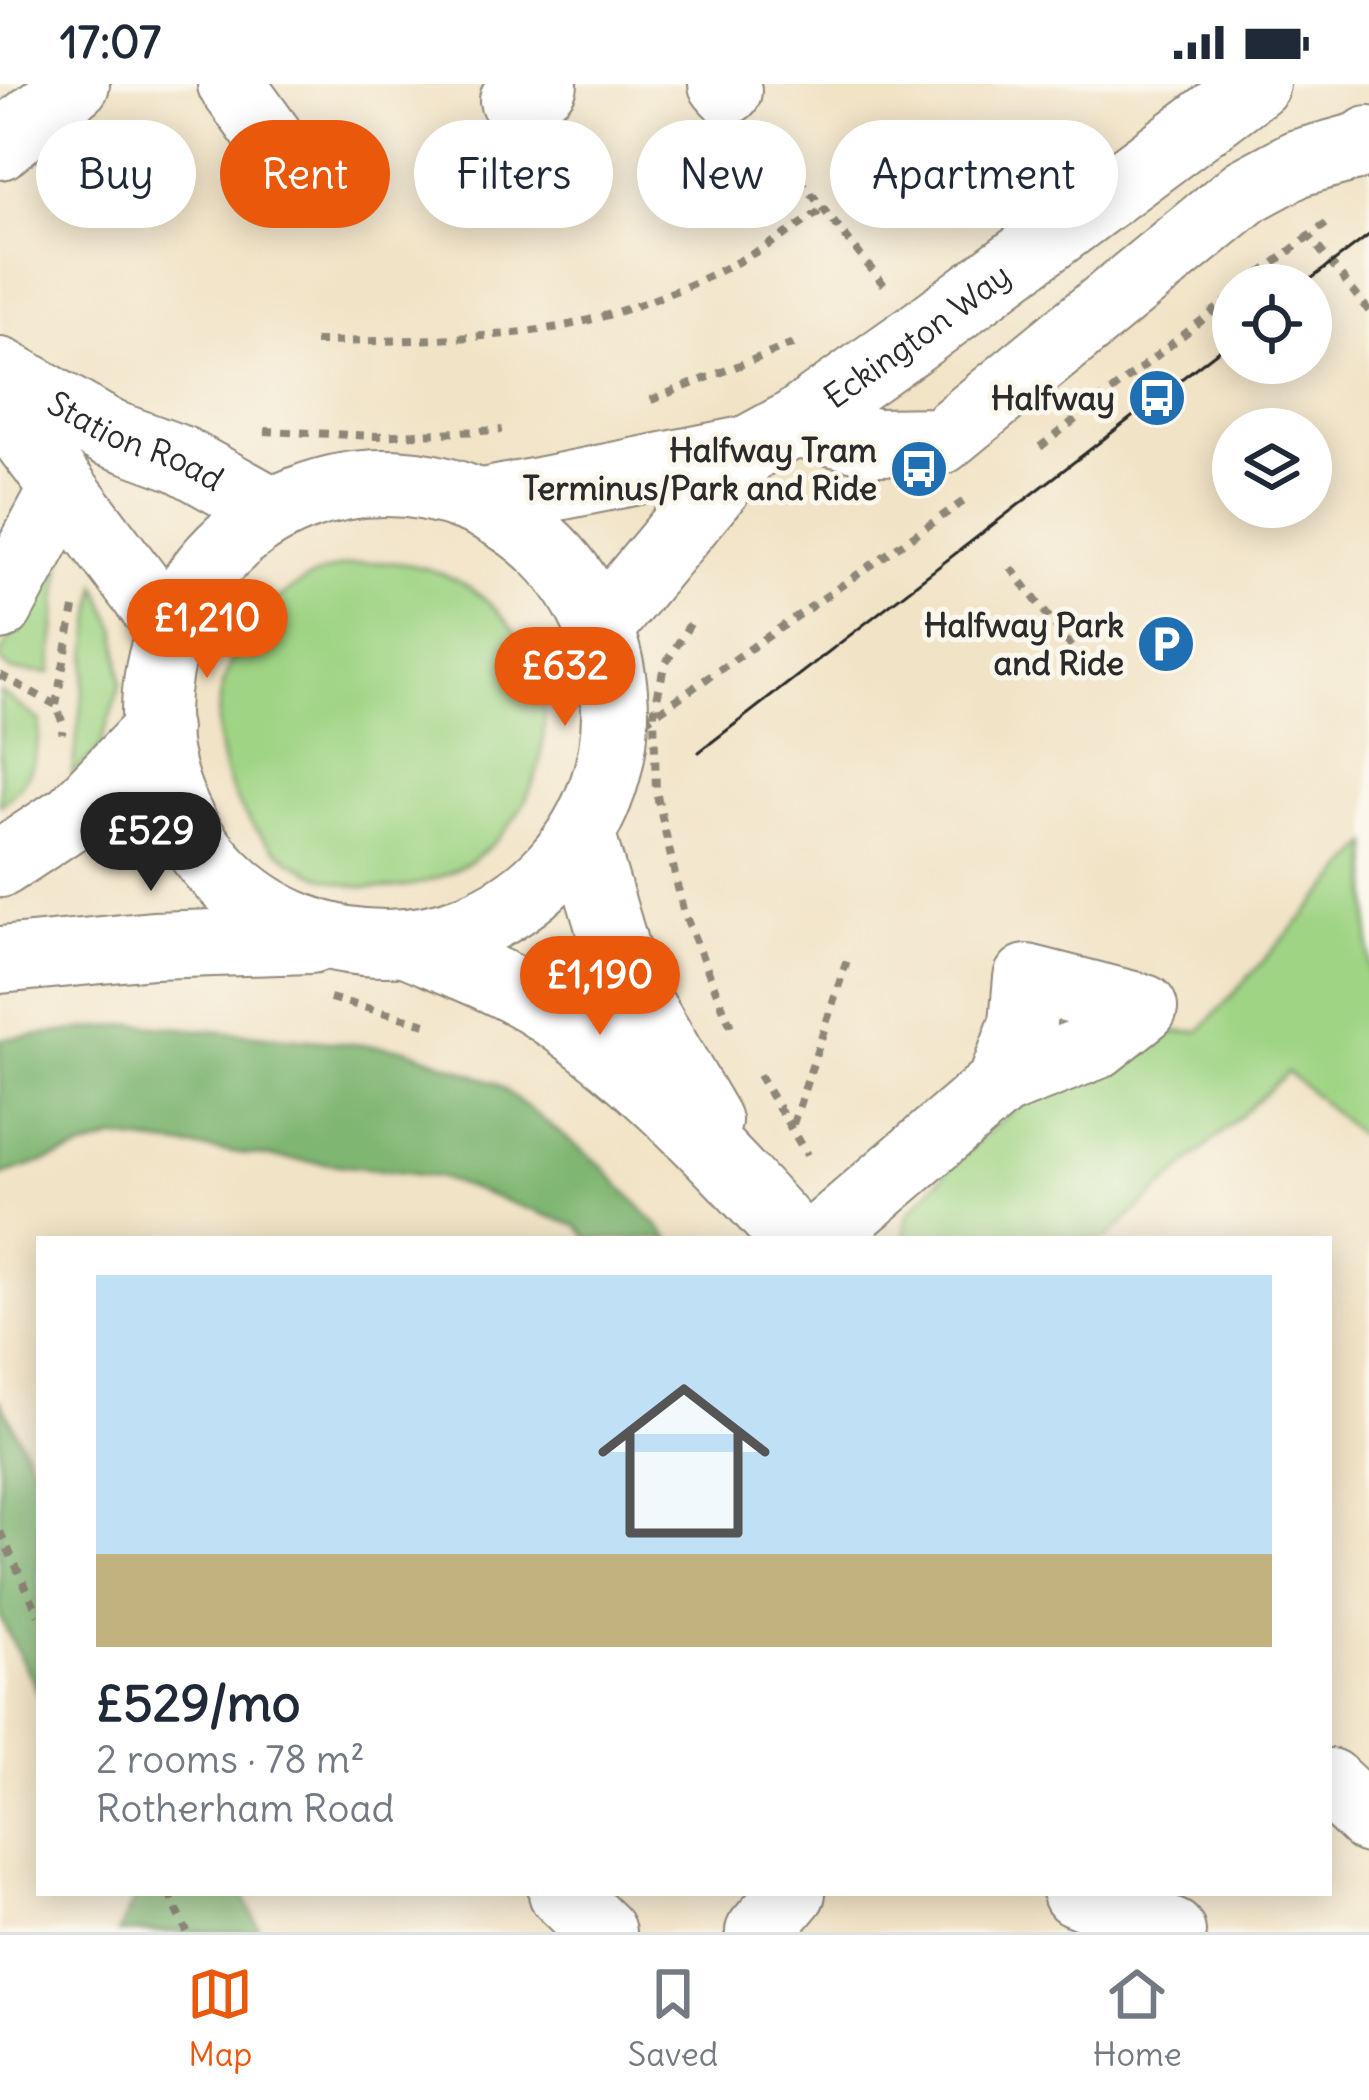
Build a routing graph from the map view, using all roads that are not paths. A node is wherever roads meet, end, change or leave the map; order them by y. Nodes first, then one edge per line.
1 (76, 84) edge
2 (231, 84) edge
3 (1256, 84) edge
4 (257, 120) edge
5 (1369, 140) edge
6 (0, 146) edge
7 (0, 371) edge
8 (0, 404) edge
9 (771, 436) junction
10 (64, 488) junction
11 (483, 502) junction
12 (270, 509) junction
13 (0, 607) edge
14 (168, 626) junction
15 (601, 626) junction
16 (157, 729) junction
17 (582, 836) junction
18 (0, 864) edge
19 (409, 944) junction
20 (0, 960) edge
21 (314, 967) junction
22 (1001, 1083) junction
23 (746, 1185) junction
24 (836, 1225) edge
25 (791, 1236) edge
26 (1332, 1785) edge
27 (1369, 1820) edge
28 (565, 1896) edge
29 (789, 1896) edge
30 (1083, 1896) edge
31 (602, 1932) edge
32 (759, 1932) edge
33 (1172, 1932) edge

1 - 6 main road
2 - 4 main road
3 - 9 main road, Eckington Way
5 - 9 main road
7 - 12 main road, Station Road
8 - 10 main road, Station Road
9 - 11 main road, Eckington Way
9 - 15 main road, Eckington Way
10 - 13 main road
10 - 14 main road, Station Road
11 - 12 main road, Eckington Way
11 - 15 main road, Eckington Way
12 - 14 main road, Eckington Way
14 - 16 main road, Eckington Way
15 - 17 main road, Eckington Way
16 - 18 main road
16 - 21 main road, Eckington Way
17 - 19 main road, Eckington Way
17 - 23 main road
19 - 21 main road, Eckington Way
19 - 23 main road
20 - 21 main road
22 - 22 main road
22 - 24 main road
23 - 25 main road
26 - 27 main road
28 - 31 main road
29 - 32 main road
30 - 33 main road

